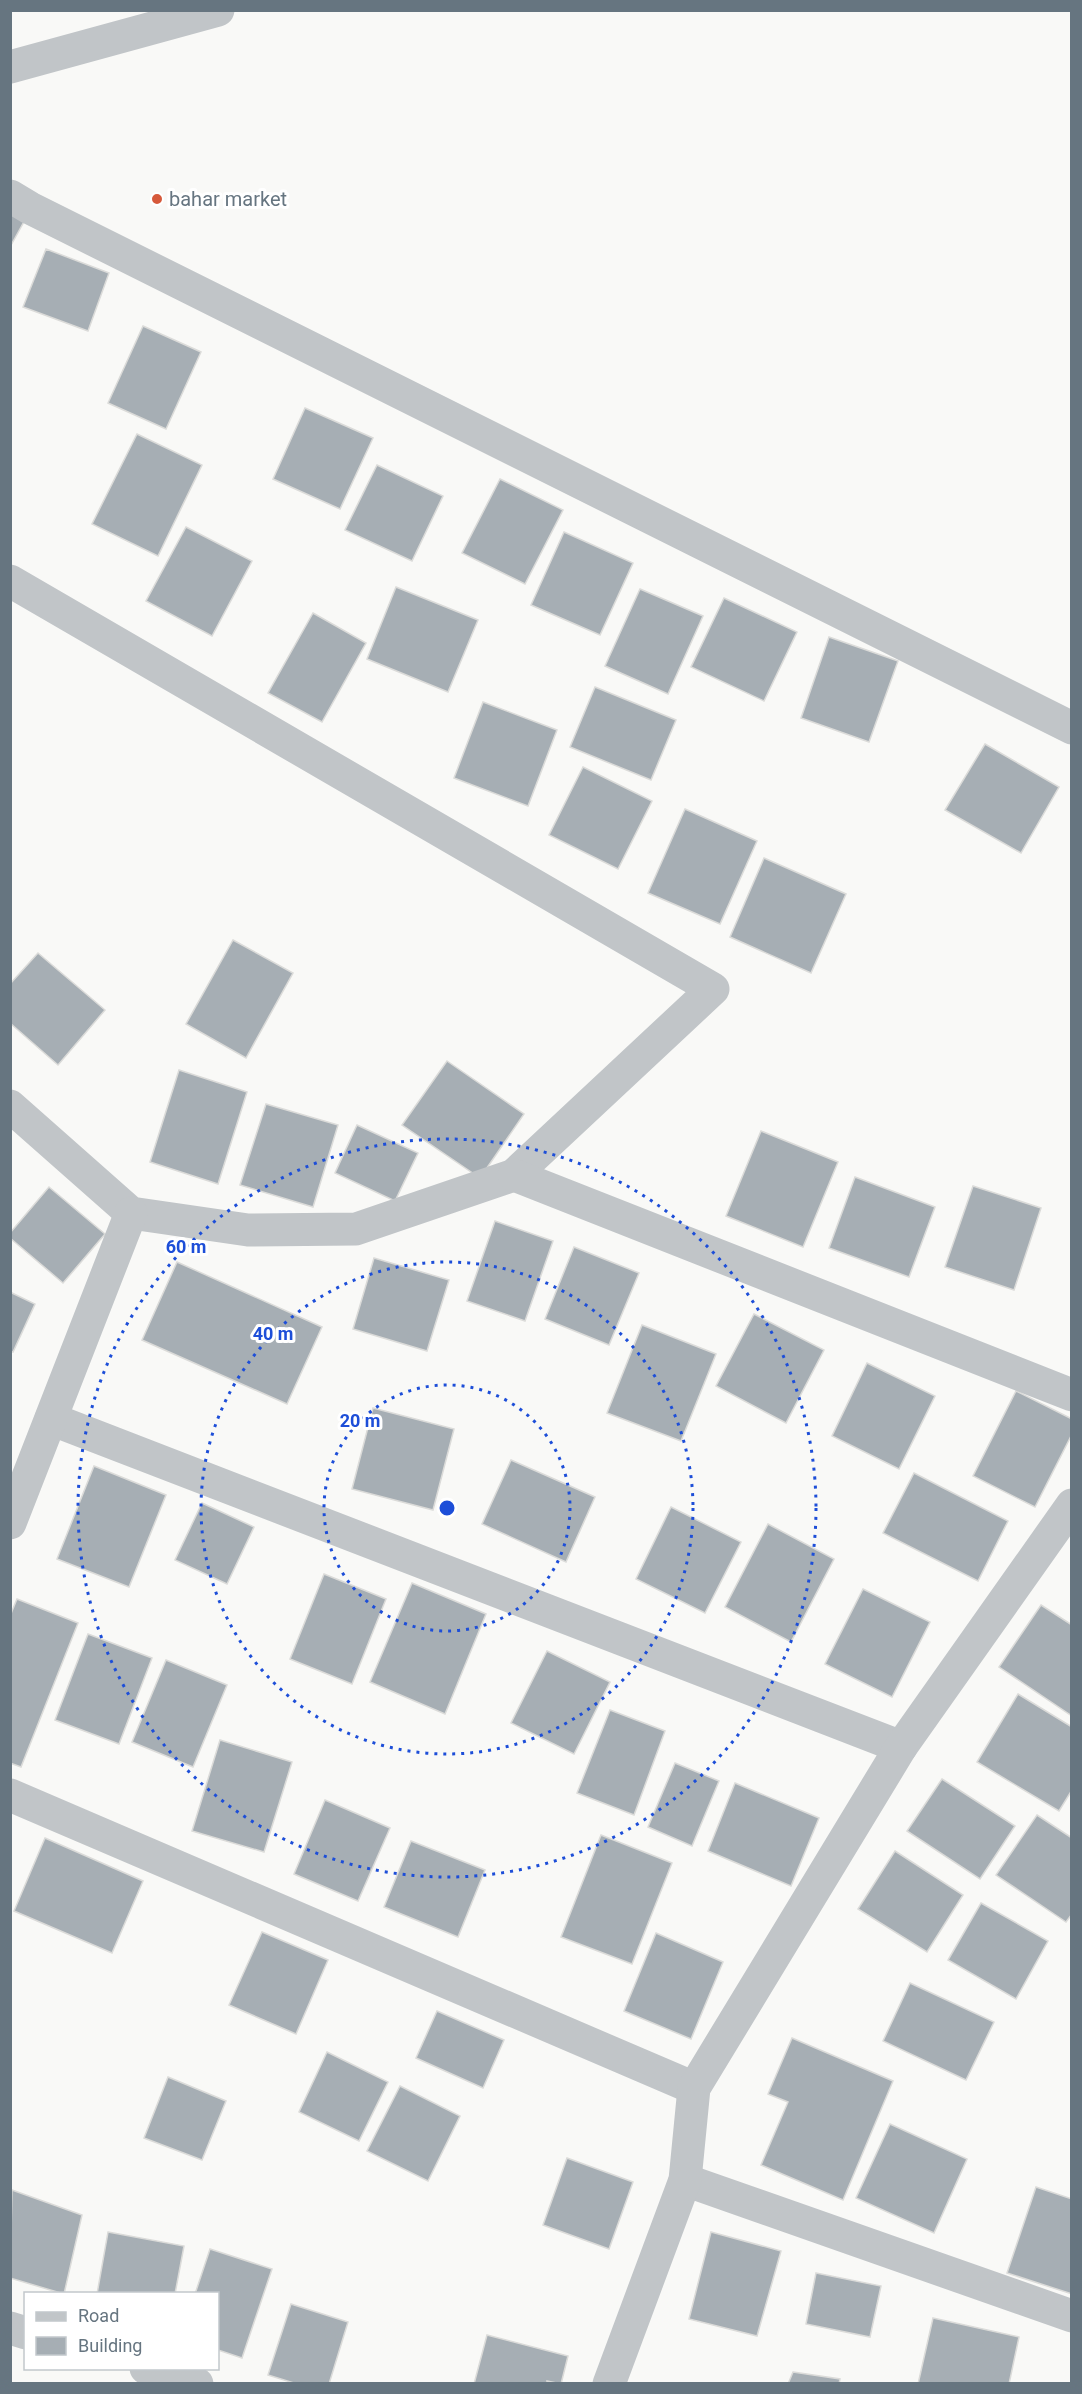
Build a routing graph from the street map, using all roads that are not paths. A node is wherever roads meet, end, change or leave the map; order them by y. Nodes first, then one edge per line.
1 (218, 10) edge
2 (10, 67) edge
3 (10, 196) edge
4 (10, 581) edge
5 (1071, 728) edge
6 (10, 1106) edge
7 (514, 1175) junction
8 (131, 1212) junction
9 (1071, 1395) edge
10 (51, 1419) junction
11 (1071, 1505) edge
12 (10, 1523) edge
13 (901, 1747) junction
14 (10, 1795) edge
15 (694, 2088) junction
16 (685, 2180) junction
17 (1071, 2316) edge
18 (153, 2370) edge
19 (197, 2384) edge
20 (609, 2384) edge

1 - 2 street
3 - 5 street
4 - 7 street
6 - 8 street
7 - 8 street
7 - 9 street
8 - 10 street
10 - 12 street
10 - 13 street
11 - 13 street
13 - 15 street
14 - 15 street
15 - 16 street
16 - 17 street
16 - 20 street
18 - 19 street

